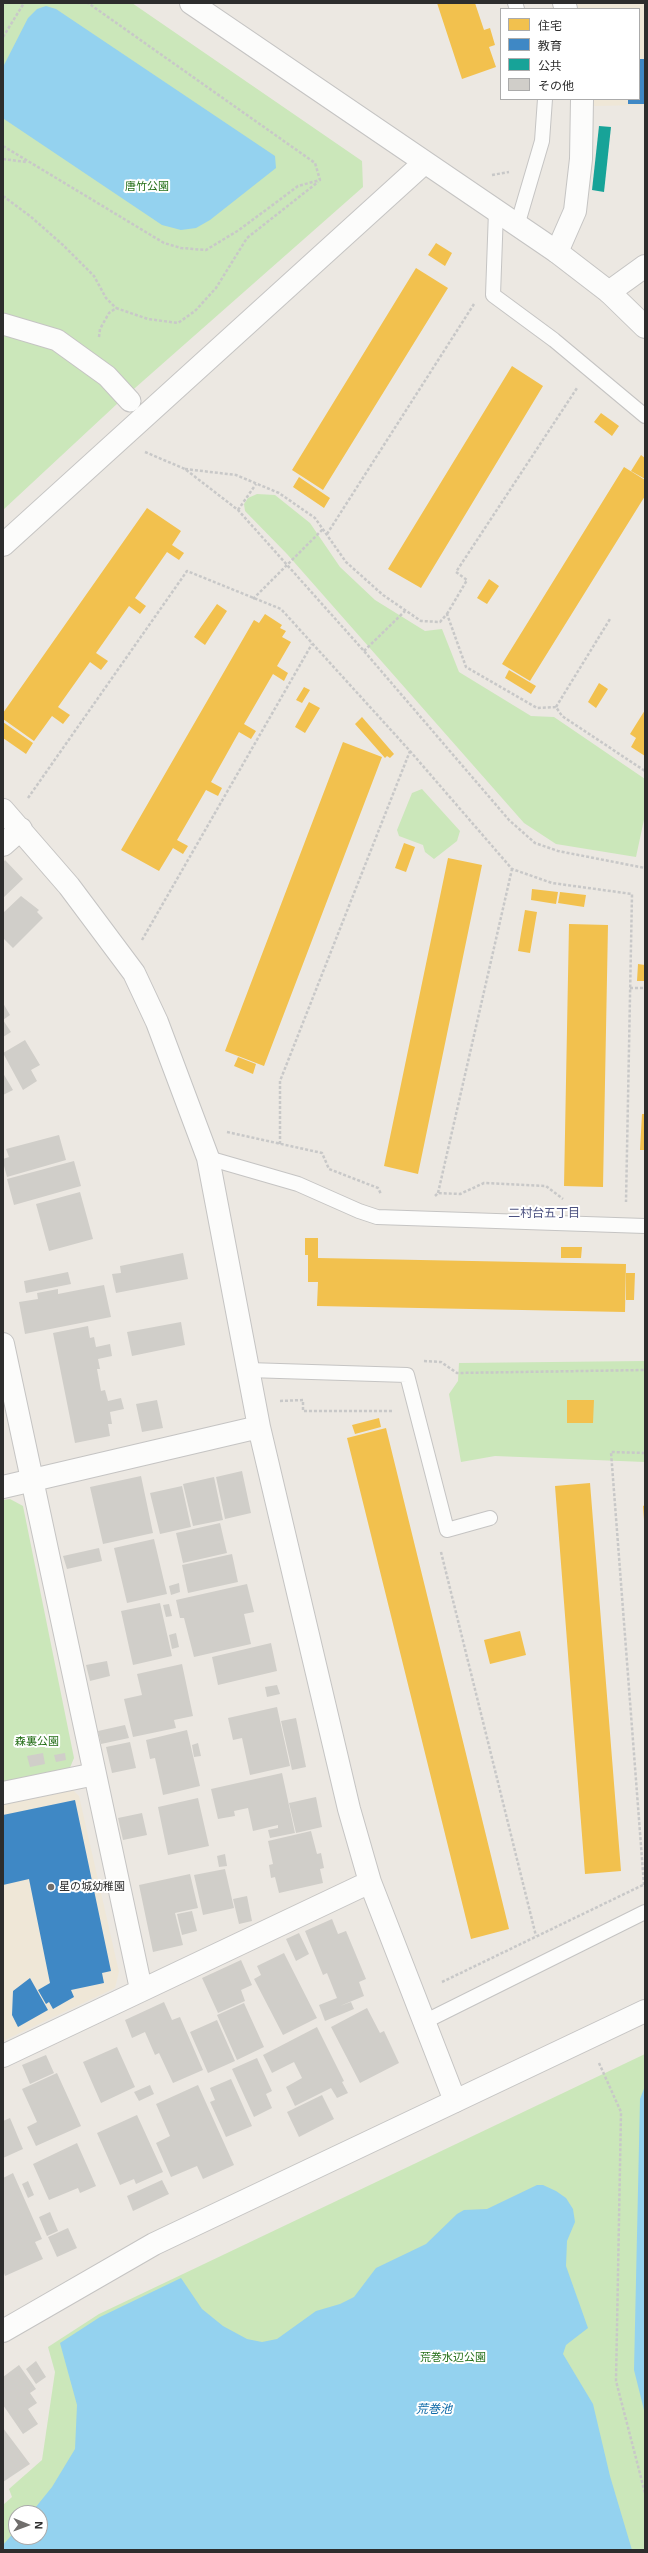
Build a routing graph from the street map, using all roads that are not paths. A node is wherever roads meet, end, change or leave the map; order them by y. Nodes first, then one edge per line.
1 (192, 3) edge
2 (545, 100) edge
3 (582, 100) edge
4 (424, 163) junction
5 (496, 211) junction
6 (517, 226) junction
7 (557, 252) junction
8 (645, 266) edge
9 (609, 292) junction
10 (3, 324) edge
11 (645, 327) edge
12 (130, 401) dead end
13 (645, 416) edge
14 (3, 545) edge
15 (3, 810) edge
16 (21, 829) junction
17 (3, 845) edge
18 (208, 1158) junction
19 (645, 1226) edge
20 (3, 1344) edge
21 (248, 1370) junction
22 (259, 1427) junction
23 (31, 1481) junction
24 (3, 1487) edge
25 (490, 1518) dead end
26 (95, 1774) junction
27 (3, 1793) edge
28 (370, 1882) junction
29 (645, 1912) edge
30 (141, 1989) junction
31 (645, 2011) edge
32 (424, 2022) junction
33 (3, 2056) edge
34 (455, 2101) junction
35 (3, 2331) edge

1 - 4 street
2 - 6 lane
3 - 7 street
4 - 5 street
4 - 14 street
5 - 6 street
5 - 13 lane
6 - 7 street
7 - 9 street
8 - 9 street
9 - 11 street
10 - 12 street
15 - 16 street
16 - 17 street
16 - 18 street
18 - 19 lane
18 - 21 street
20 - 23 street
21 - 22 street
21 - 25 lane
22 - 23 street
22 - 28 street
23 - 24 street
23 - 26 street
26 - 27 street
26 - 30 street
28 - 30 street
28 - 32 street
29 - 32 lane
30 - 33 street
31 - 34 street
32 - 34 street
34 - 35 street

